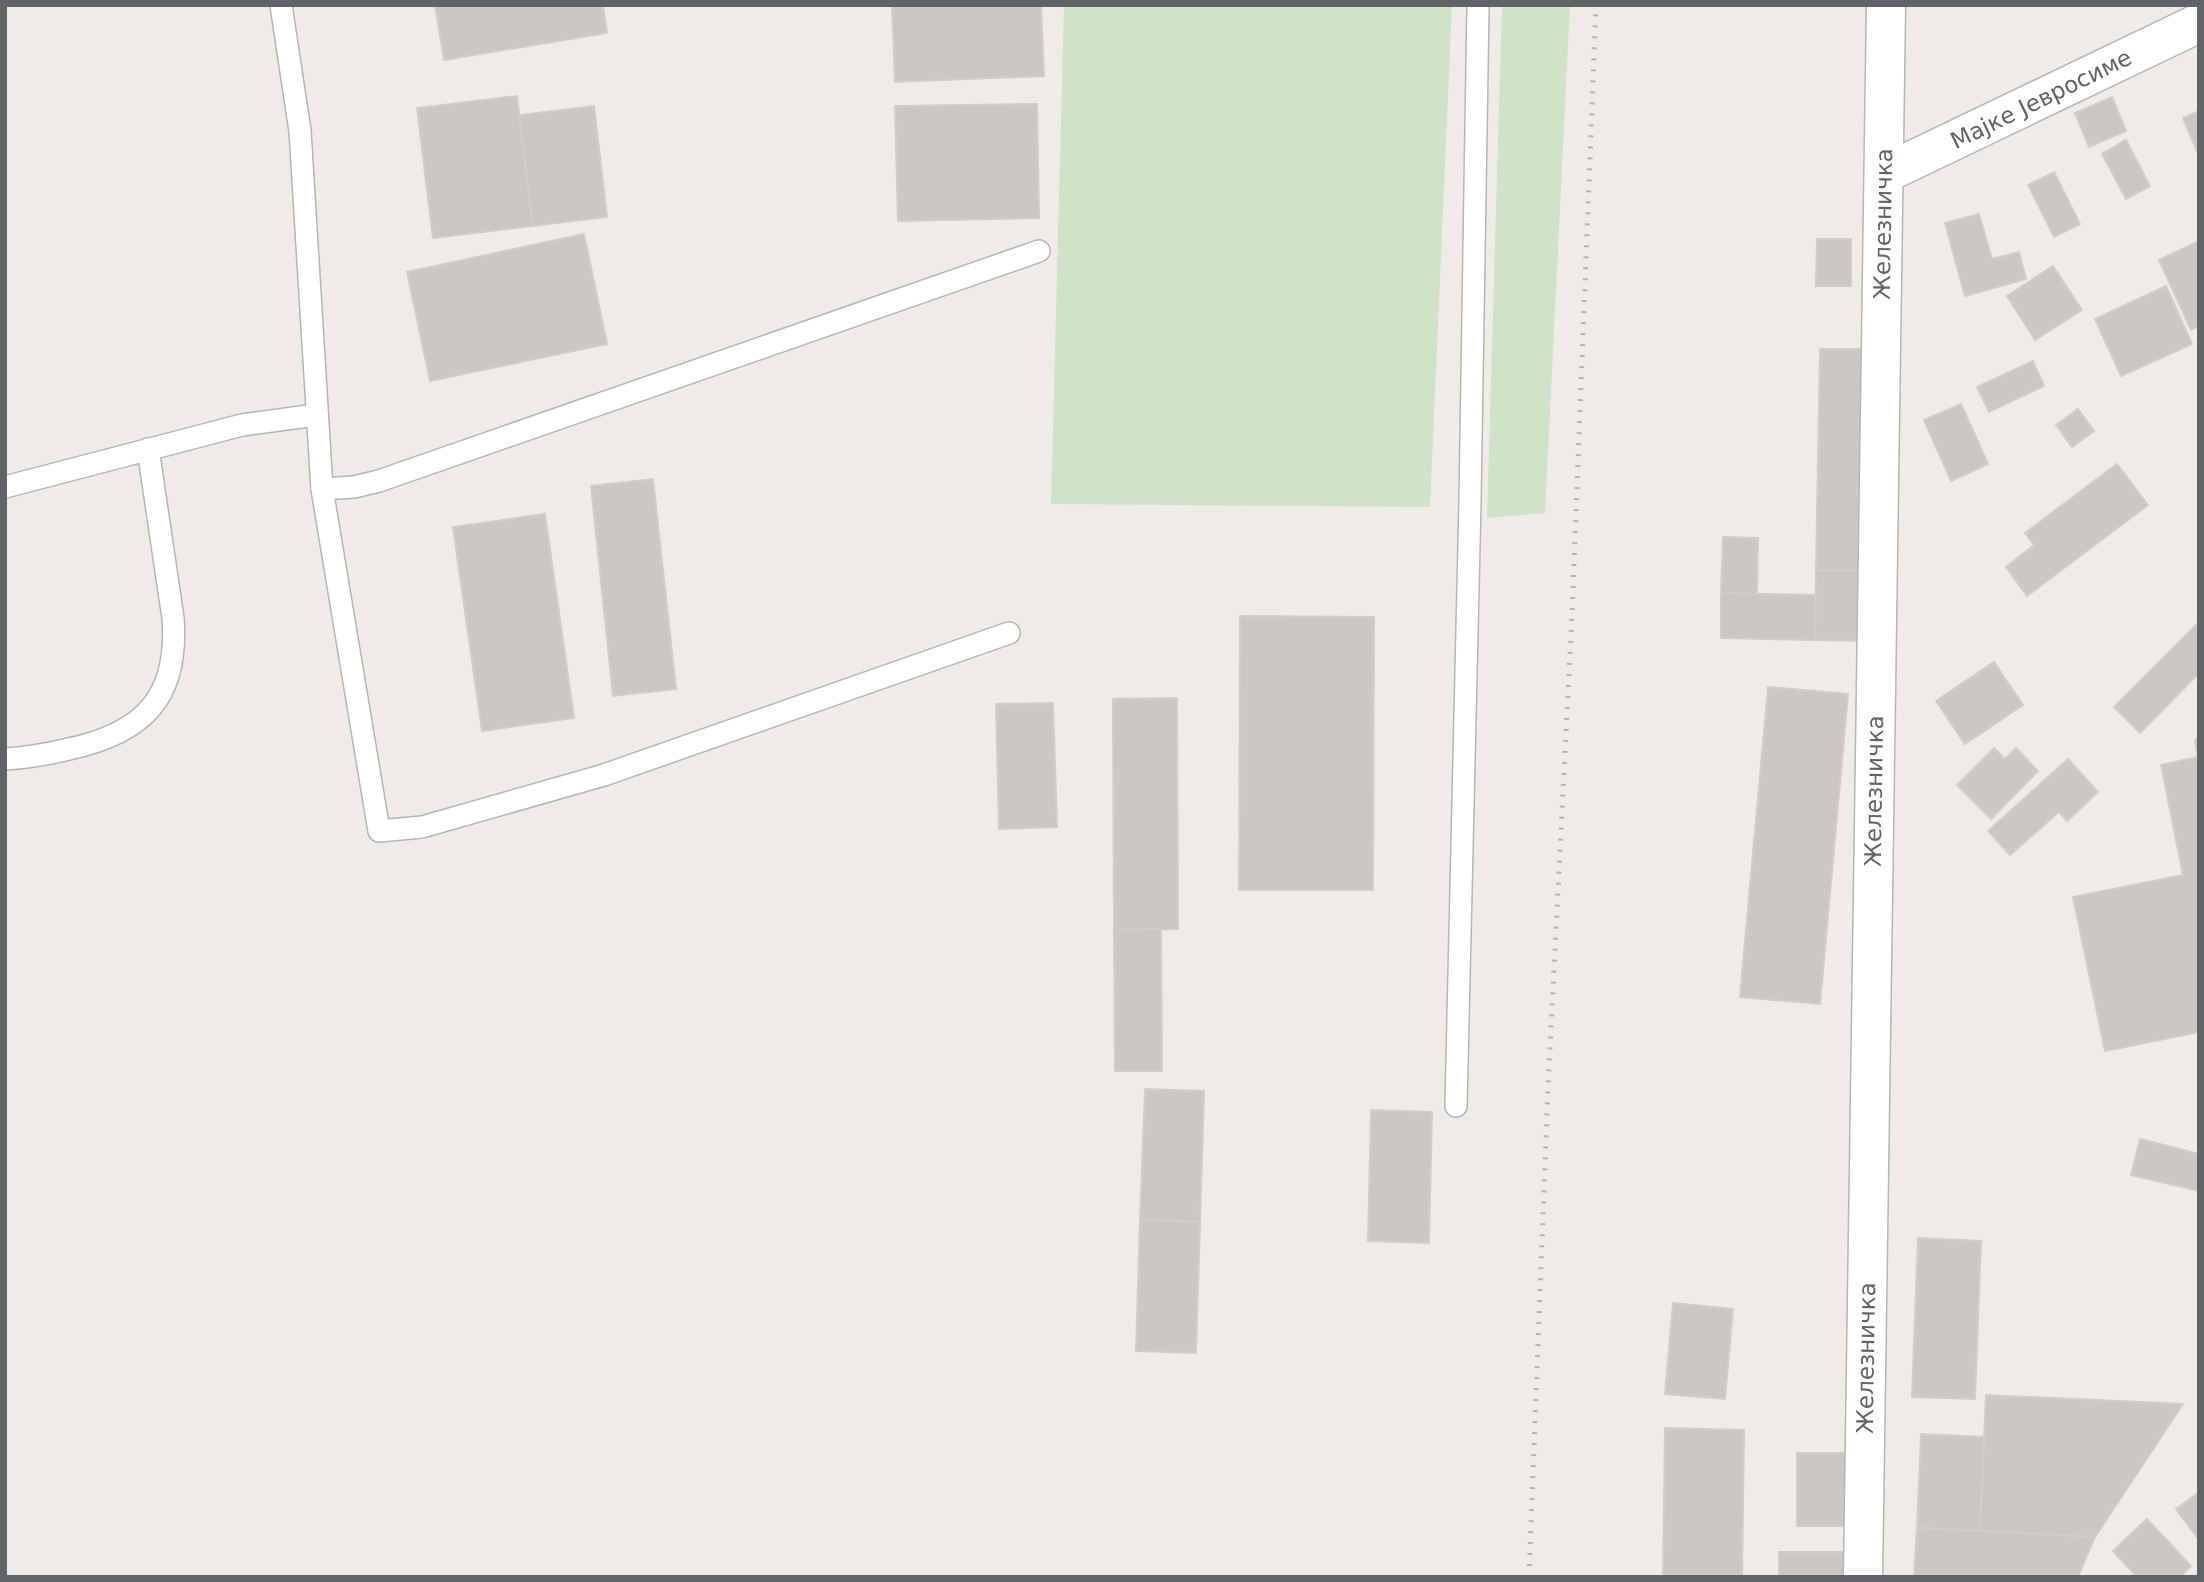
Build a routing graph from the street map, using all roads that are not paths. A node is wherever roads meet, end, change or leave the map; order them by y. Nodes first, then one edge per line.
1 (281, 5) edge
2 (1478, 5) edge
3 (1886, 5) edge
4 (2199, 23) edge
5 (1884, 174) junction
6 (1039, 251) dead end
7 (316, 415) junction
8 (148, 449) junction
9 (5, 487) edge
10 (322, 489) junction
11 (1009, 633) dead end
12 (5, 758) edge
13 (1456, 1106) dead end
14 (1863, 1577) edge

1 - 7 lane
2 - 13 lane
3 - 5 street, Железничка
4 - 5 street, Мајке Јевросиме
5 - 14 street, Железничка
6 - 10 lane
7 - 8 lane
7 - 10 lane
8 - 9 lane
8 - 12 lane
10 - 11 lane

